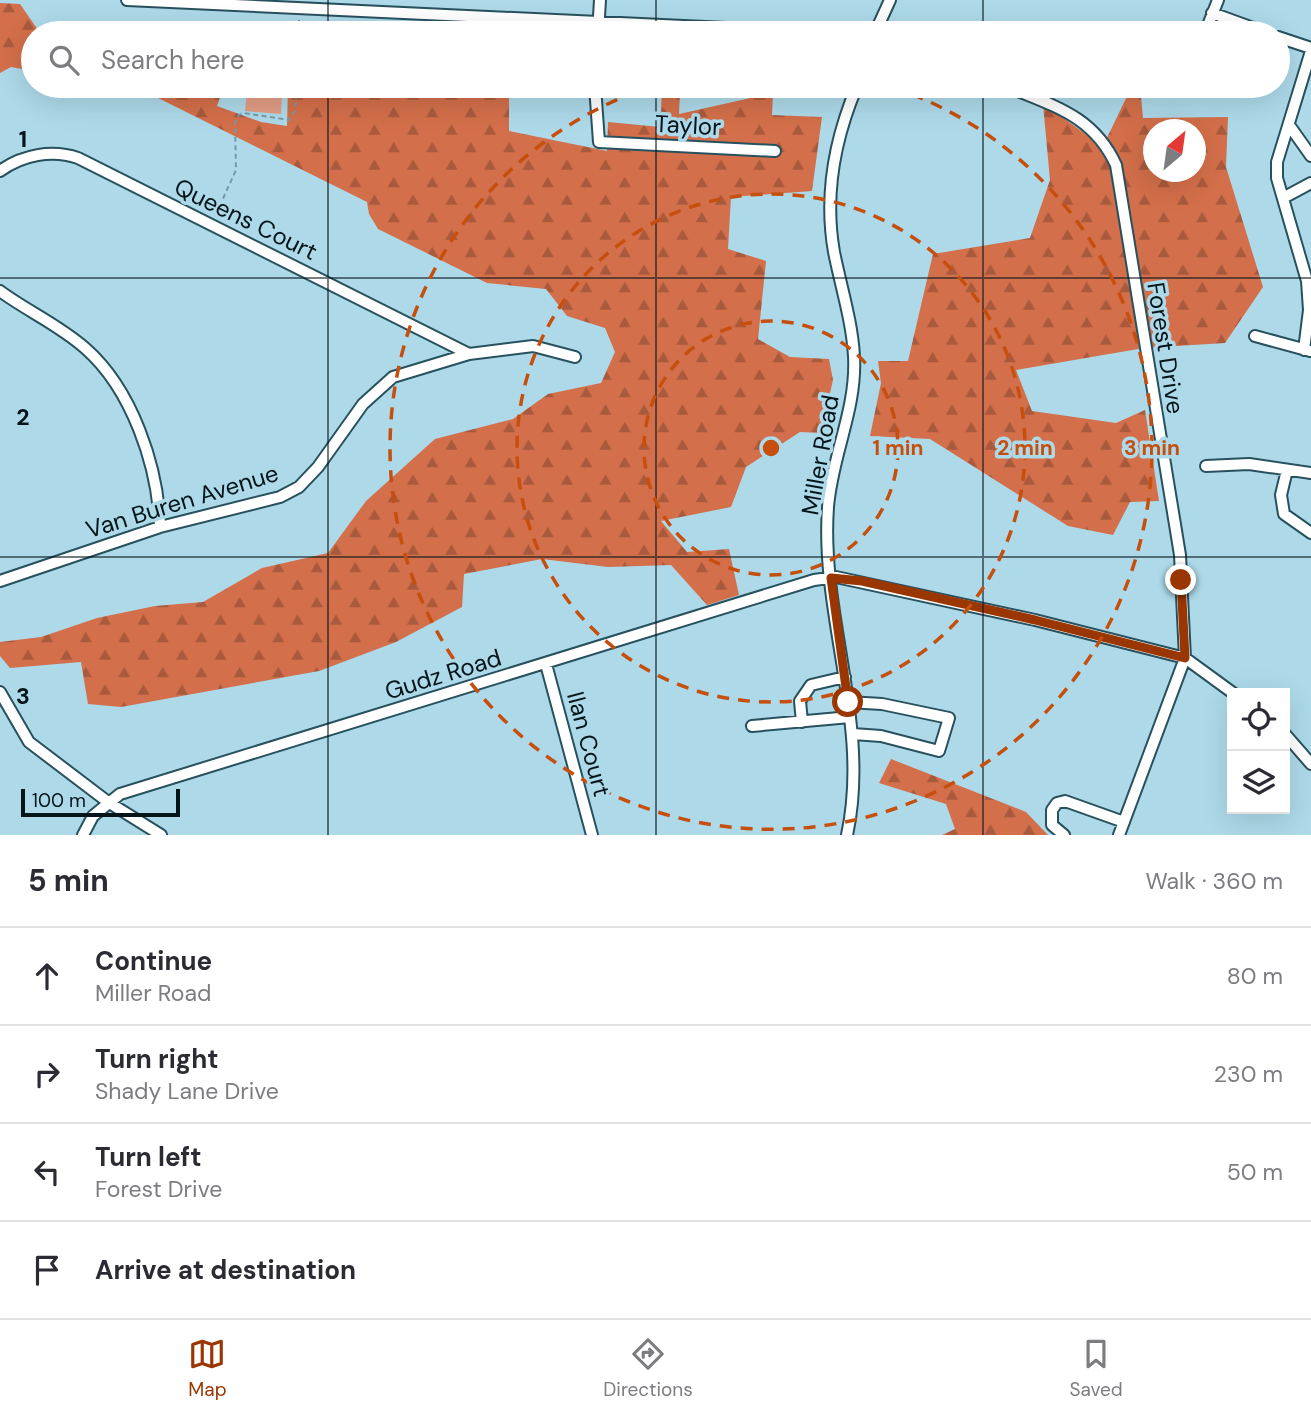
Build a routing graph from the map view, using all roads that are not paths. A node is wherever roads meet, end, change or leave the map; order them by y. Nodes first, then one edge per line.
1 (127, 0) edge
2 (600, 0) edge
3 (890, 0) edge
4 (1218, 0) edge
5 (293, 6) edge
6 (1212, 13) junction
7 (599, 20) junction
8 (616, 21) edge
9 (880, 21) edge
10 (1209, 21) edge
11 (1234, 21) edge
12 (1290, 41) edge
13 (1311, 49) edge
14 (597, 98) edge
15 (853, 98) edge
16 (1034, 98) edge
17 (1289, 125) junction
18 (775, 151) dead end
19 (1311, 156) edge
20 (0, 171) edge
21 (1311, 183) edge
22 (1283, 198) junction
23 (0, 291) edge
24 (1255, 336) dead end
25 (1307, 351) edge
26 (469, 354) junction
27 (575, 357) dead end
28 (1206, 466) dead end
29 (1287, 470) junction
30 (1311, 473) edge
31 (160, 527) junction
32 (1311, 533) edge
33 (831, 578) junction
34 (0, 581) edge
35 (1185, 658) junction
36 (546, 664) junction
37 (845, 677) junction
38 (1227, 689) edge
39 (0, 692) edge
40 (848, 702) junction
41 (850, 717) junction
42 (802, 722) junction
43 (752, 726) dead end
44 (853, 734) junction
45 (1290, 740) edge
46 (1311, 764) edge
47 (108, 802) junction
48 (1124, 822) junction
49 (83, 835) edge
50 (161, 835) edge
51 (592, 835) edge
52 (847, 835) edge
53 (1064, 835) edge
54 (1119, 835) edge

1 - 5 street
2 - 7 street
3 - 9 street
4 - 6 street
5 - 7 street
6 - 10 street
6 - 11 street
7 - 8 street
12 - 13 street
13 - 17 street
14 - 18 street, Taylor
15 - 33 street, Miller Road
16 - 35 street, Forest Drive
17 - 19 street
17 - 22 street
20 - 26 street, Queens Court
21 - 22 street
22 - 25 street
23 - 31 street
24 - 25 street
26 - 27 street, Van Buren Avenue
26 - 31 street, Van Buren Avenue
28 - 29 street
29 - 30 street
29 - 32 street
31 - 34 street, Van Buren Avenue
33 - 35 street
33 - 36 street, Gudz Road
33 - 37 street, Miller Road
35 - 38 street
35 - 48 street, Forest Drive
36 - 47 street, Gudz Road
36 - 51 street, Ilan Court
37 - 40 street, Miller Road
37 - 42 street
39 - 47 street
40 - 41 street, Miller Road
40 - 44 street
41 - 42 street
41 - 44 street, Miller Road
42 - 43 street
44 - 52 street, Miller Road
45 - 46 street
47 - 49 street, Gudz Road
47 - 50 street
48 - 53 street
48 - 54 street, Forest Drive

